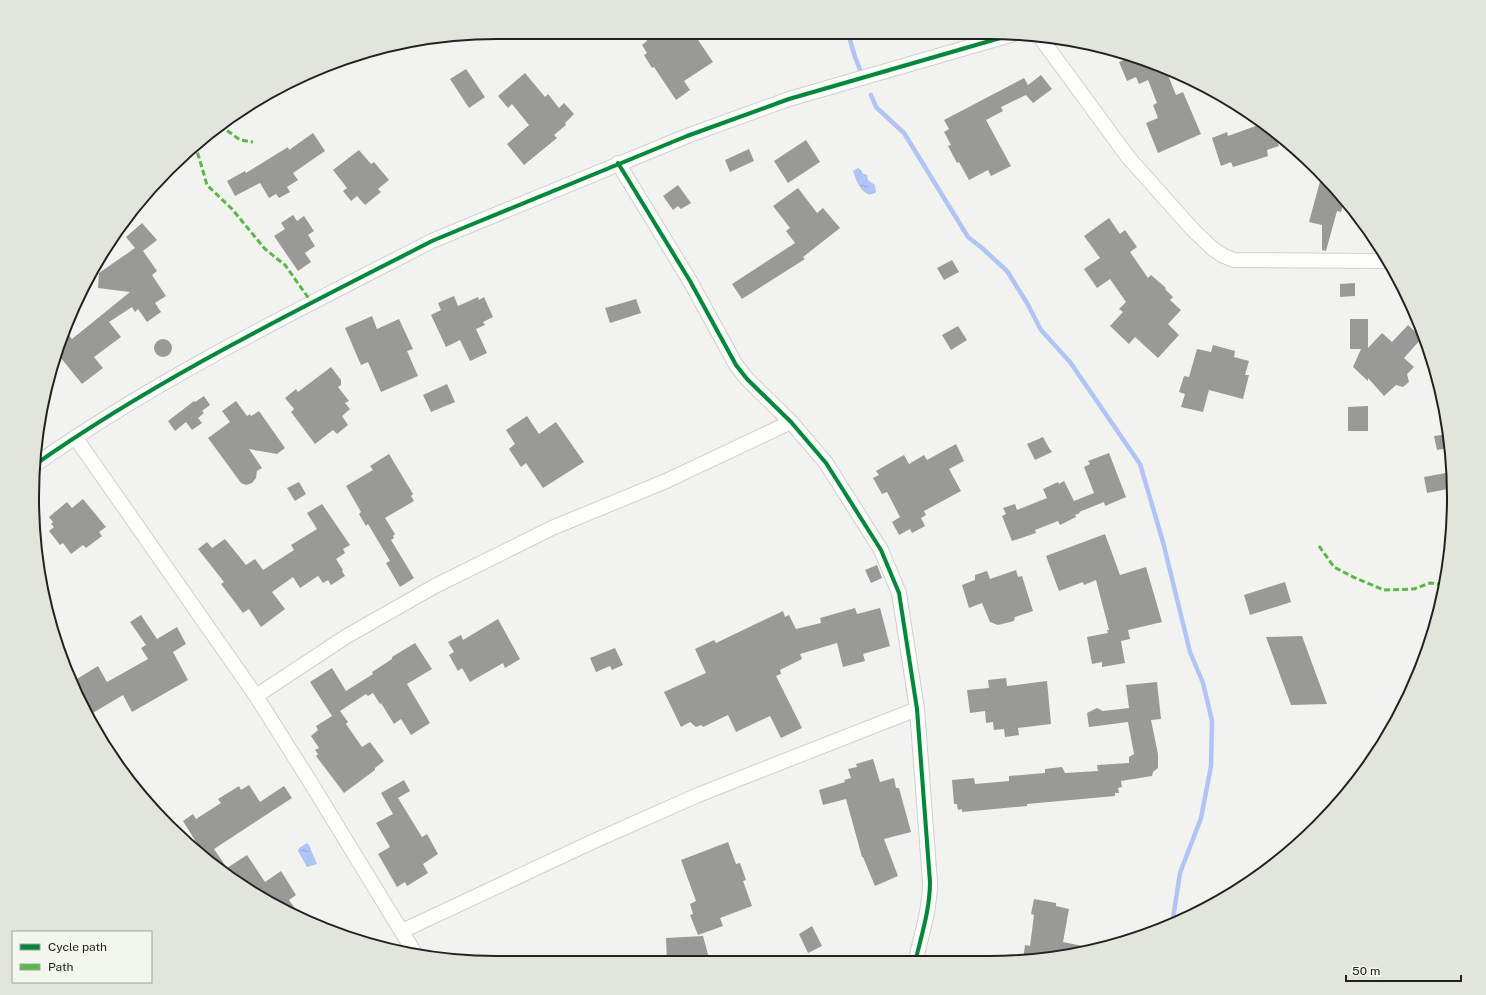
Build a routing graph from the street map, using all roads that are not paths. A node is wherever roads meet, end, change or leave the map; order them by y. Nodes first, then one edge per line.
1 (996, 39) edge
2 (1044, 43) edge
3 (618, 163) junction
4 (1381, 261) edge
5 (791, 422) junction
6 (75, 437) junction
7 (41, 461) edge
8 (256, 696) junction
9 (916, 709) junction
10 (402, 931) junction
11 (412, 948) edge
12 (917, 956) edge

1 - 3 street
2 - 4 street
3 - 5 street
3 - 6 street
5 - 8 street
5 - 9 street
6 - 7 street
6 - 8 street
8 - 10 street
9 - 10 street
9 - 12 street
10 - 11 street

